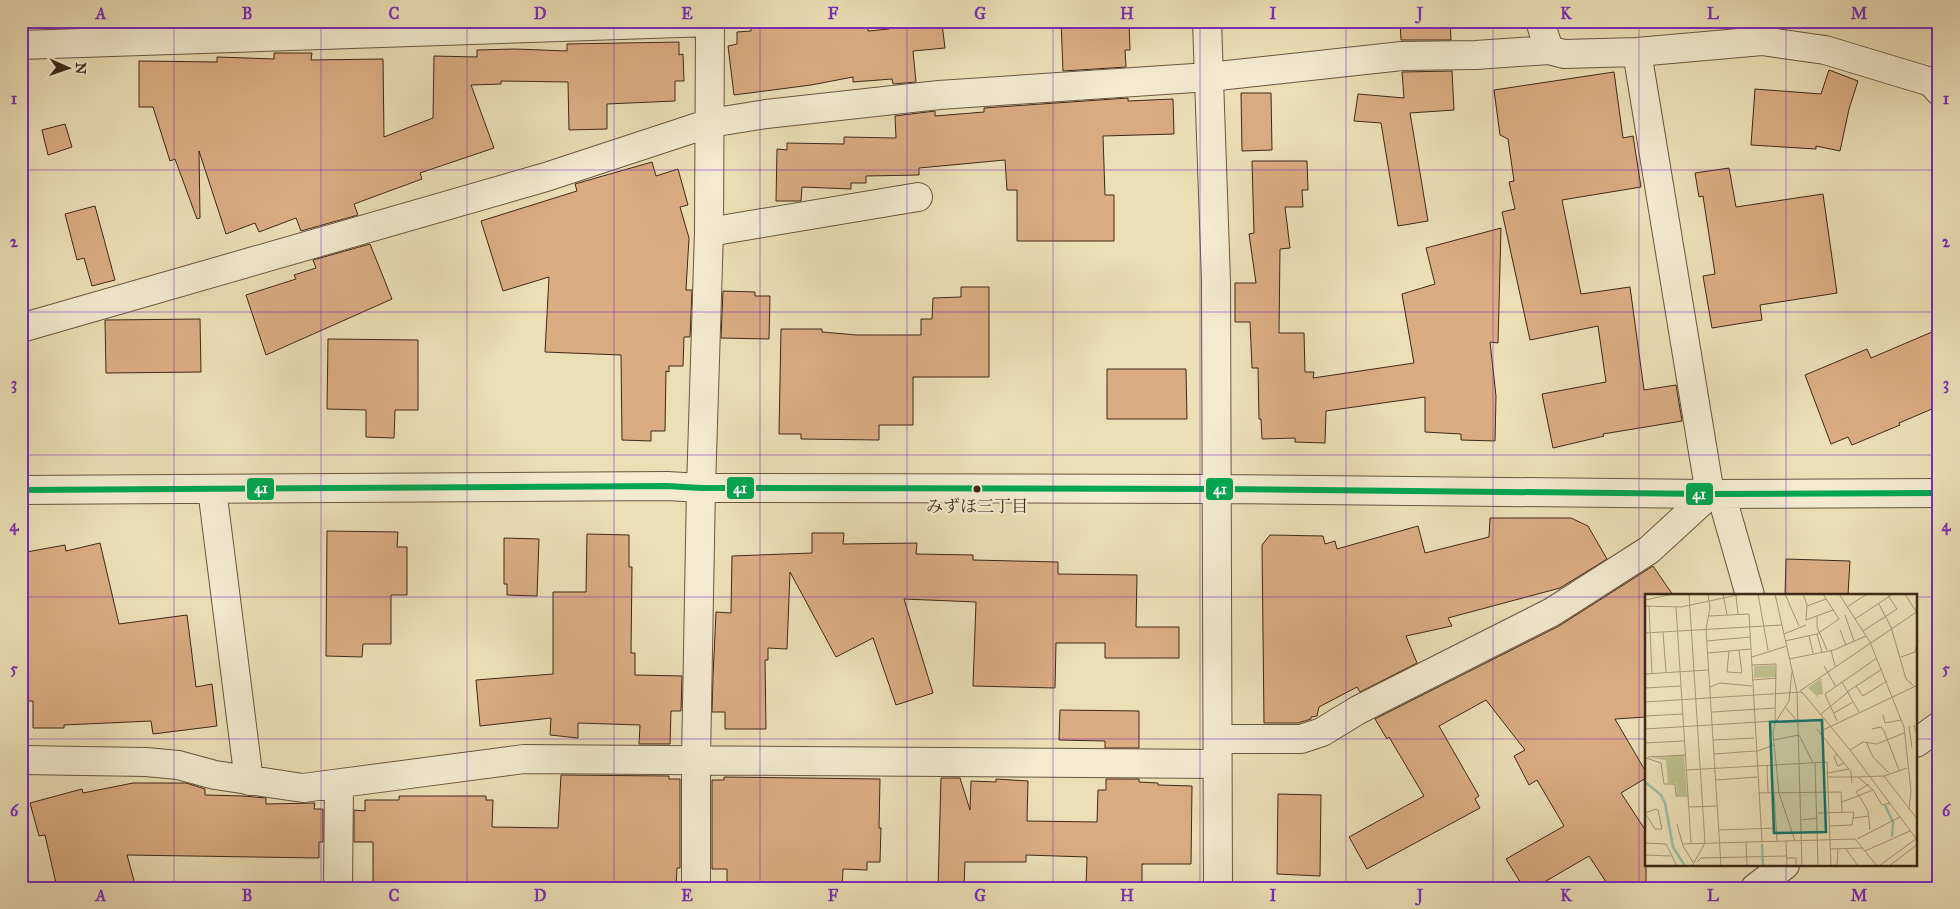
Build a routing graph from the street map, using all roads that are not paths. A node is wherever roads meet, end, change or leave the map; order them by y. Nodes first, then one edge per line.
1 (1207, 21) edge
2 (1540, 21) edge
3 (710, 22) edge
4 (95, 32) edge
5 (21, 46) edge
6 (1549, 50) junction
7 (1637, 52) junction
8 (1209, 77) junction
9 (1936, 85) edge
10 (710, 123) junction
11 (918, 197) dead end
12 (709, 232) junction
13 (21, 328) edge
14 (701, 488) junction
15 (212, 489) junction
16 (1217, 489) junction
17 (21, 490) edge
18 (1939, 493) edge
19 (1715, 494) junction
20 (1750, 594) edge
21 (1939, 726) edge
22 (1918, 742) edge
23 (1218, 751) junction
24 (696, 759) junction
25 (21, 760) edge
26 (249, 781) junction
27 (339, 784) junction
28 (1784, 866) edge
29 (1759, 886) edge
30 (338, 888) edge
31 (696, 888) edge
32 (1218, 888) edge

1 - 8 street
2 - 6 street
3 - 4 street
3 - 10 street
4 - 5 street
6 - 7 street
6 - 8 street
7 - 9 street
7 - 19 street
8 - 10 street
8 - 16 street
10 - 12 street
10 - 13 street
11 - 12 street
12 - 14 street
14 - 15 street
14 - 16 street
14 - 24 street
15 - 17 street
15 - 26 street
16 - 19 street
16 - 23 street
18 - 19 street
19 - 20 street
19 - 23 street
21 - 22 street
23 - 24 street
23 - 32 street
24 - 27 street
24 - 31 street
25 - 26 street
26 - 27 street
27 - 30 street
28 - 29 street

